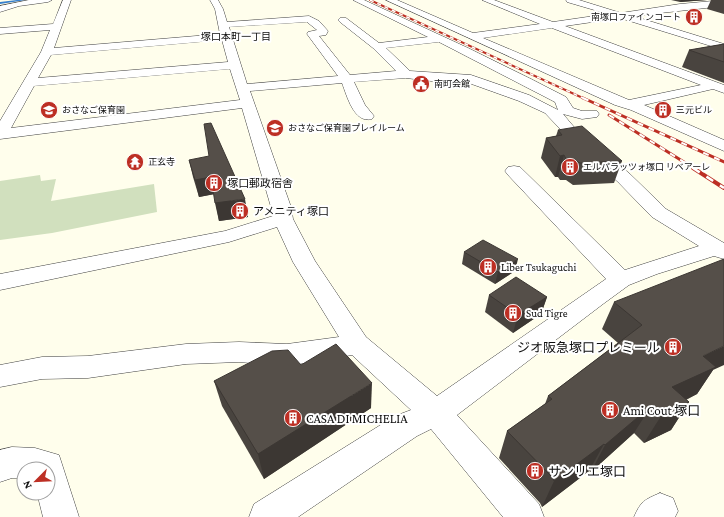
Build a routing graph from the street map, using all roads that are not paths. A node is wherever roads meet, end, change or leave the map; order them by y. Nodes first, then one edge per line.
1 (48, 0) edge
2 (67, 0) edge
3 (214, 0) edge
4 (357, 0) edge
5 (390, 0) edge
6 (486, 0) edge
7 (570, 0) edge
8 (660, 0) edge
9 (724, 3) edge
10 (686, 7) junction
11 (0, 9) edge
12 (379, 10) junction
13 (711, 14) dead end
14 (368, 15) dead end
15 (619, 15) junction
16 (316, 23) junction
17 (550, 24) junction
18 (57, 27) junction
19 (0, 31) edge
20 (224, 31) junction
21 (471, 35) junction
22 (441, 39) junction
23 (377, 46) junction
24 (724, 48) edge
25 (47, 52) junction
26 (235, 65) junction
27 (406, 74) junction
28 (346, 78) junction
29 (527, 82) junction
30 (30, 83) junction
31 (721, 86) edge
32 (502, 90) junction
33 (244, 96) junction
34 (561, 100) junction
35 (540, 104) junction
36 (629, 104) junction
37 (592, 114) junction
38 (367, 116) dead end
39 (561, 121) junction
40 (0, 134) edge
41 (724, 146) edge
42 (514, 171) dead end
43 (283, 219) junction
44 (720, 250) edge
45 (621, 280) junction
46 (0, 282) edge
47 (357, 344) junction
48 (0, 376) edge
49 (436, 413) junction
50 (0, 466) edge
51 (61, 517) edge
52 (267, 517) edge
53 (526, 517) edge

1 - 11 street
2 - 18 street
3 - 20 street
4 - 12 street
5 - 21 street
6 - 17 street
7 - 15 street
8 - 10 street
9 - 10 street
10 - 13 street
10 - 15 street
12 - 14 street
12 - 22 street
15 - 17 street
15 - 24 street
16 - 20 street
16 - 23 street
16 - 28 street
17 - 21 street
17 - 31 street
18 - 19 street
18 - 25 street
20 - 25 street
20 - 26 street
21 - 36 street
22 - 23 street
22 - 29 street
23 - 27 street
25 - 30 street
26 - 30 street
26 - 33 street
27 - 28 street
27 - 32 street
28 - 33 street
28 - 38 street
29 - 32 street
29 - 34 street
30 - 40 street
31 - 36 street
32 - 35 street
33 - 40 street
33 - 43 street
34 - 35 street
34 - 37 street
35 - 39 street
36 - 37 street
36 - 41 street
37 - 39 street
39 - 44 street
42 - 45 street
43 - 46 street
43 - 47 street
44 - 45 street
45 - 49 street
47 - 48 street
47 - 49 street
49 - 52 street
49 - 53 street
50 - 51 street

